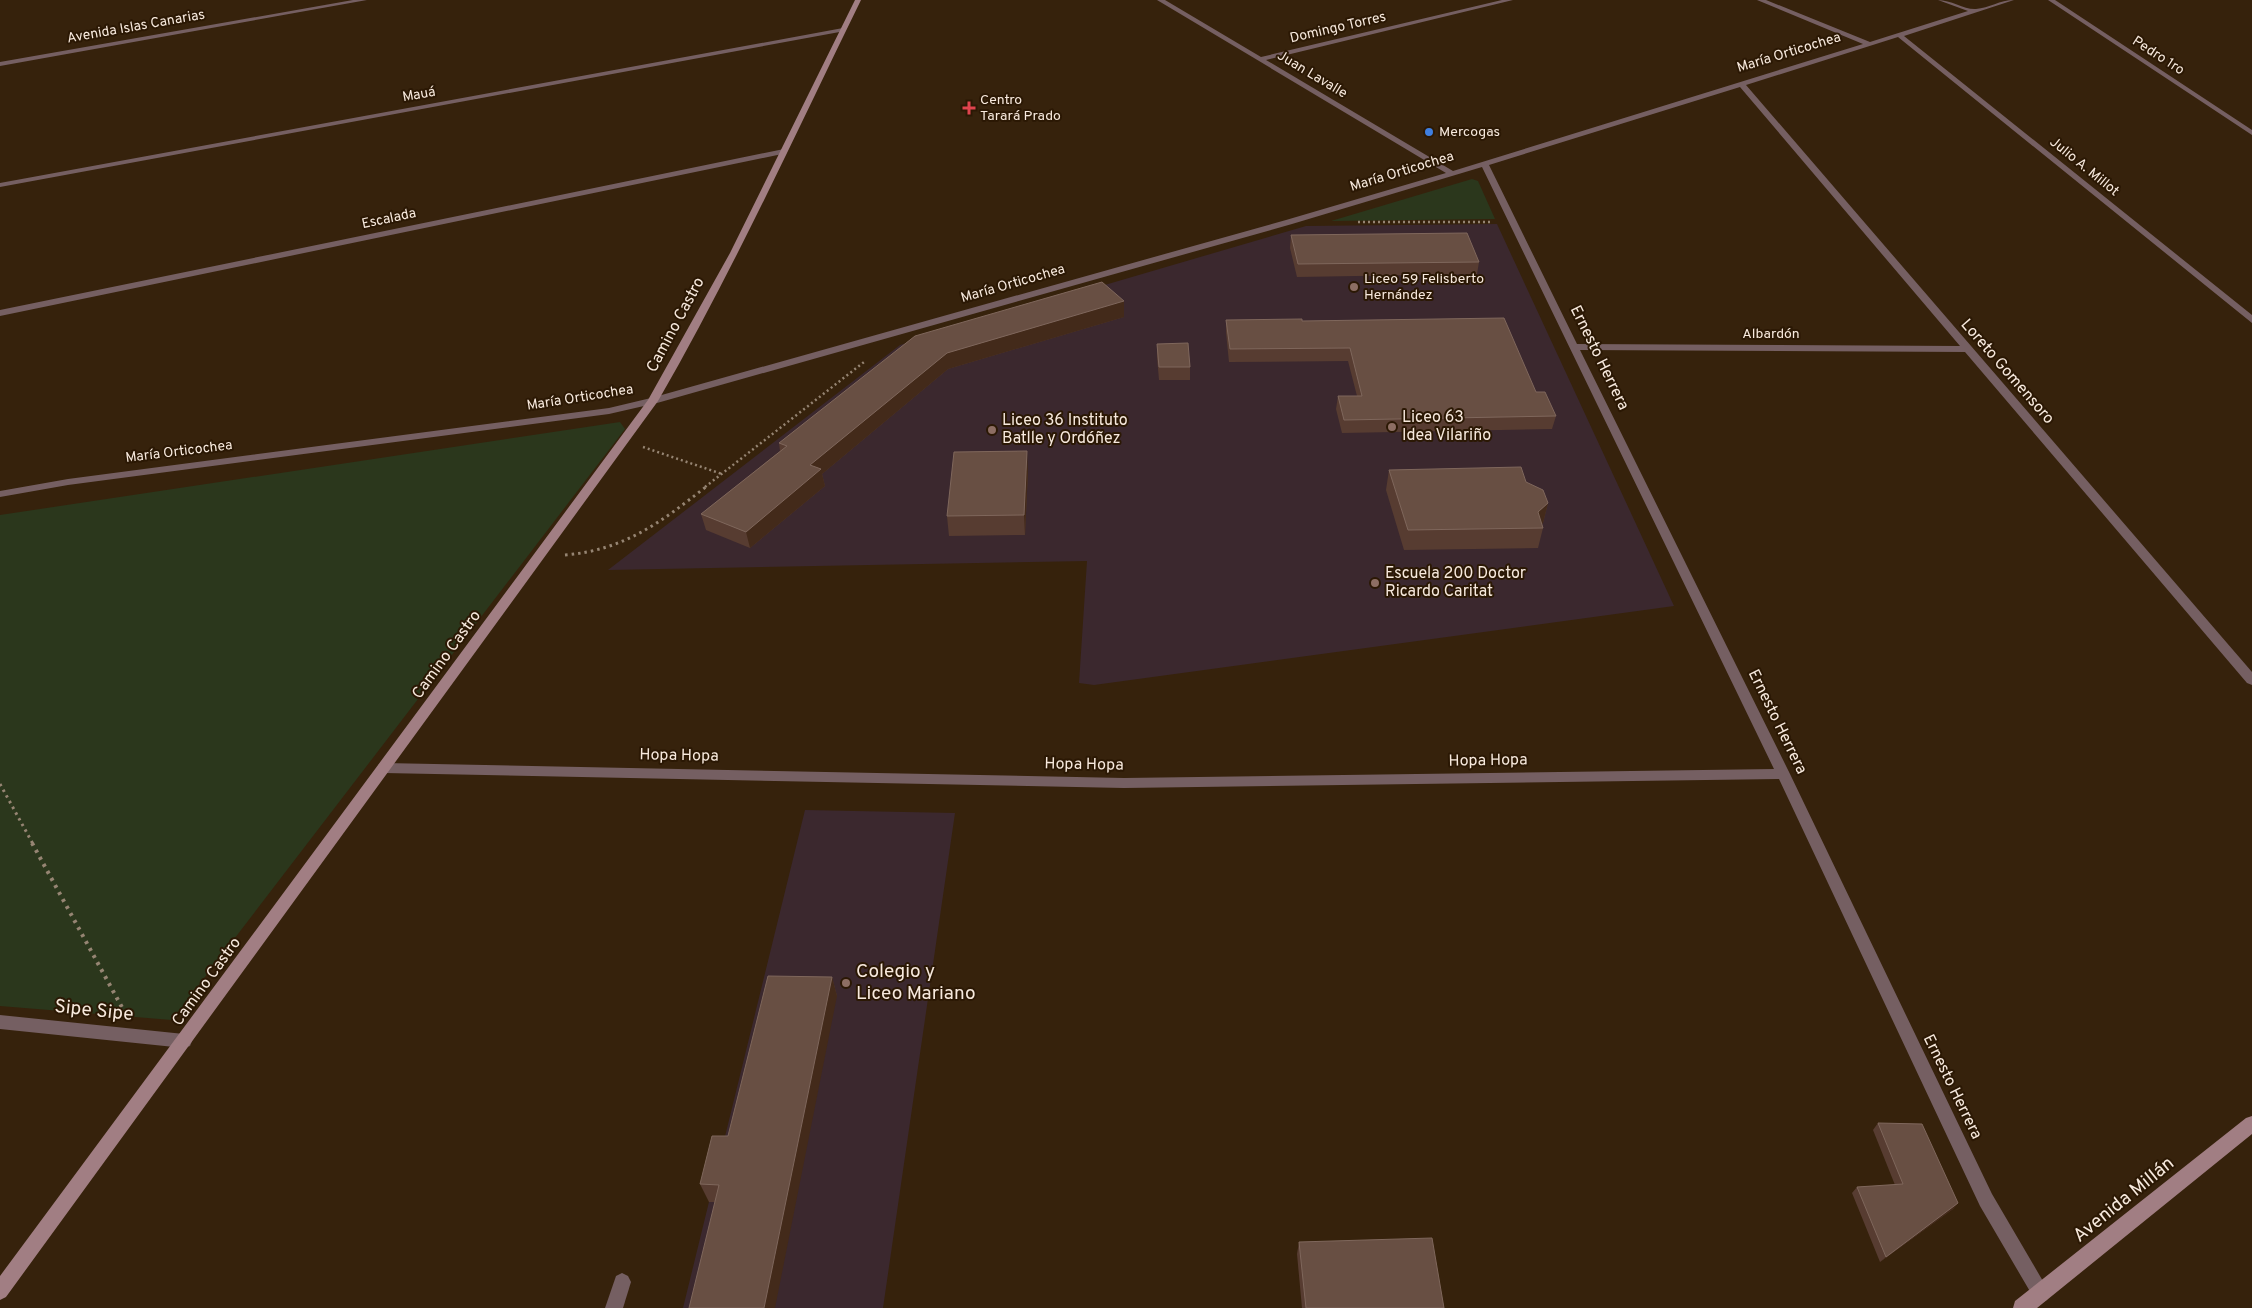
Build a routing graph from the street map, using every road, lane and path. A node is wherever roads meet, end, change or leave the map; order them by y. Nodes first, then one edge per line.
1 (364, 0) edge
2 (858, 0) edge
3 (1160, 0) edge
4 (1510, 0) edge
5 (1760, 0) edge
6 (1941, 0) edge
7 (2011, 0) edge
8 (2051, 0) edge
9 (1974, 12) junction
10 (843, 30) junction
11 (1899, 35) junction
12 (1870, 44) junction
13 (1260, 60) junction
14 (0, 64) edge
15 (1740, 84) junction
16 (2252, 133) edge
17 (784, 151) junction
18 (1484, 164) junction
19 (1450, 172) junction
20 (0, 185) edge
21 (1357, 222) dead end
22 (1513, 222) junction
23 (0, 313) edge
24 (2252, 320) edge
25 (882, 337) junction
26 (1574, 347) junction
27 (1968, 349) junction
28 (653, 401) junction
29 (624, 441) junction
30 (722, 474) junction
31 (0, 494) edge
32 (539, 557) junction
33 (2252, 680) edge
34 (384, 768) junction
35 (1783, 774) junction
36 (0, 784) edge
37 (0, 1022) edge
38 (137, 1036) junction
39 (184, 1041) junction
40 (2252, 1124) edge
41 (622, 1282) dead end
42 (0, 1291) edge
43 (2040, 1294) junction
44 (614, 1308) edge
45 (2022, 1308) edge

1 - 14 street, Avenida Islas Canarias
2 - 10 street, Camino Castro
3 - 13 street, Juan Lavalle
4 - 13 street, Domingo Torres
5 - 12 street
6 - 9 street
7 - 9 street, María Orticochea
8 - 16 street, Pedro 1ro
9 - 11 street, María Orticochea
10 - 17 street, Camino Castro
10 - 20 street, Mauá
11 - 12 street, María Orticochea
11 - 24 street, Julio A. Millot
12 - 15 street, María Orticochea
13 - 19 street, Juan Lavalle
15 - 18 street, María Orticochea
15 - 27 street, Loreto Gomensoro
17 - 23 street, Escalada
17 - 28 street, Camino Castro
18 - 19 street, María Orticochea
18 - 22 street, Ernesto Herrera
19 - 25 street, María Orticochea
21 - 22 path
22 - 26 street, Ernesto Herrera
25 - 28 street, María Orticochea
25 - 30 path
26 - 27 street, Albardón
26 - 35 street, Ernesto Herrera
27 - 33 street, Loreto Gomensoro
28 - 29 street, Camino Castro
28 - 31 street, María Orticochea
29 - 30 path
29 - 32 street, Camino Castro
30 - 32 path
32 - 34 street, Camino Castro
34 - 35 street, Hopa Hopa
34 - 39 street, Camino Castro
35 - 43 street, Ernesto Herrera
36 - 38 path
37 - 38 street, Sipe Sipe
38 - 39 street, Sipe Sipe
39 - 42 street, Camino Castro
40 - 43 street, Avenida Millán
41 - 44 street
43 - 45 street, Avenida Millán

